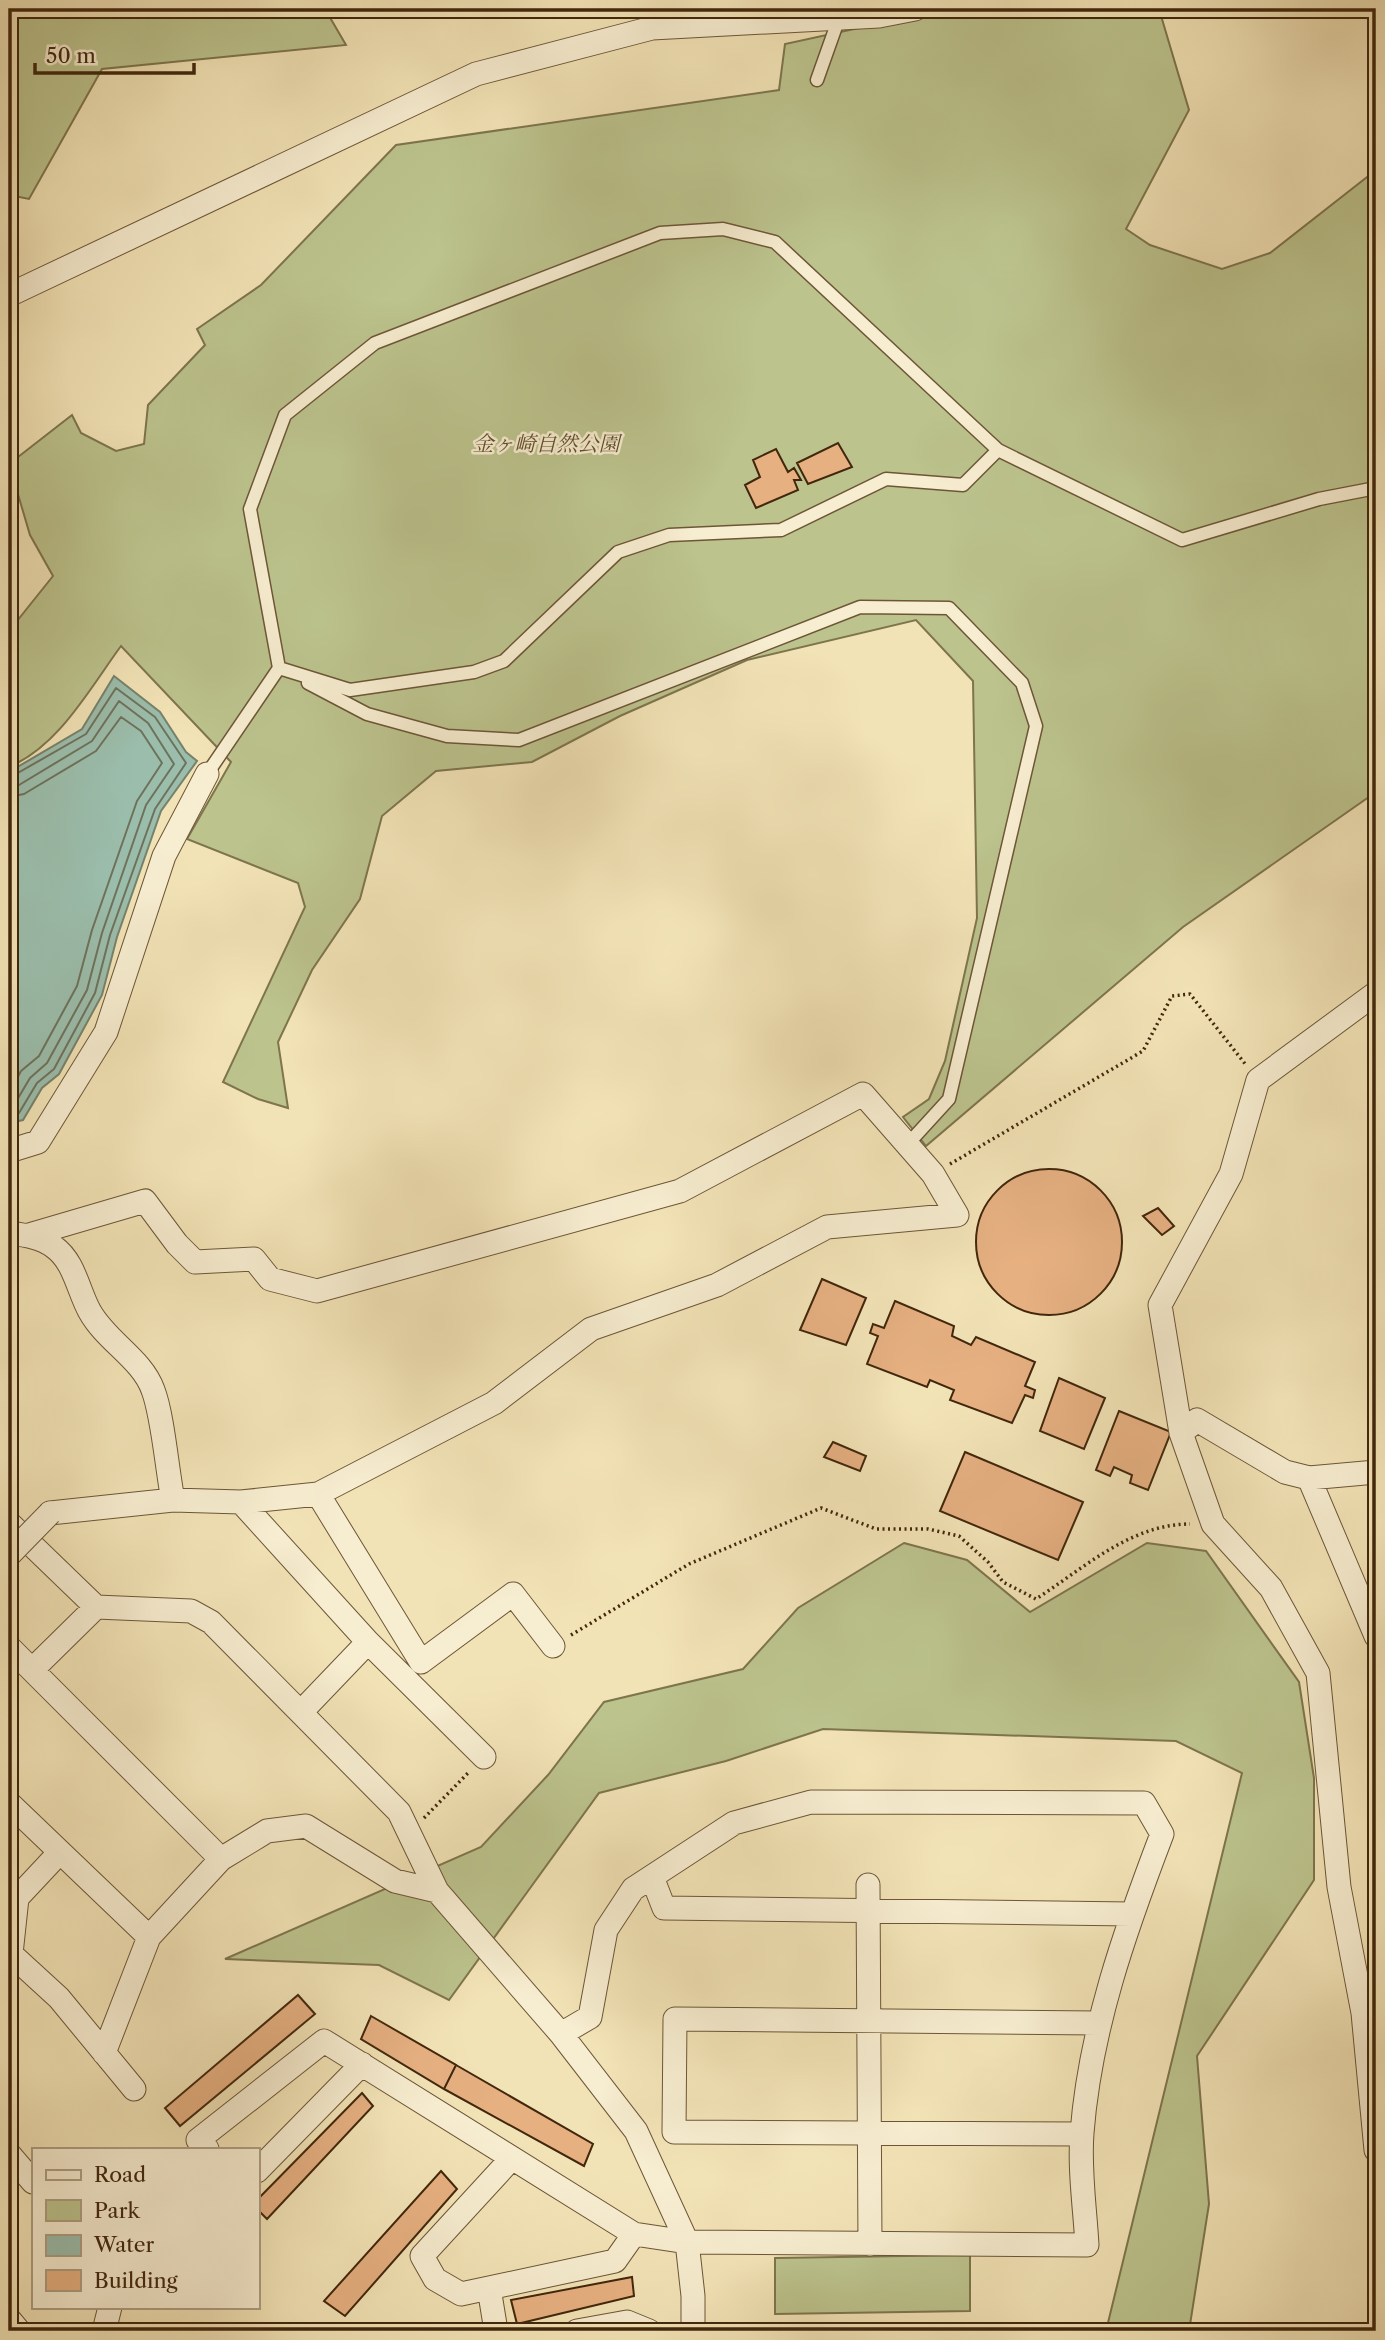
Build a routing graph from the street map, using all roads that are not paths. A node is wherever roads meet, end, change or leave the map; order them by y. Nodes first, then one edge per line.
1 (915, 9) edge
2 (839, 18) junction
3 (817, 80) dead end
4 (9, 295) edge
5 (998, 450) junction
6 (1376, 488) edge
7 (279, 668) junction
8 (207, 774) joint
9 (1376, 993) edge
10 (907, 1144) junction
11 (9, 1152) edge
12 (19, 1234) edge
13 (1181, 1433) junction
14 (1376, 1472) edge
15 (1309, 1478) junction
16 (318, 1494) junction
17 (173, 1500) junction
18 (241, 1502) junction
19 (9, 1523) edge
20 (9, 1555) edge
21 (96, 1607) junction
22 (1376, 1636) edge
23 (368, 1642) junction
24 (553, 1646) road end
25 (9, 1647) edge
26 (33, 1669) junction
27 (301, 1712) junction
28 (484, 1756) road end
29 (9, 1803) edge
30 (60, 1852) junction
31 (220, 1859) junction
32 (652, 1877) junction
33 (868, 1885) dead end
34 (437, 1891) junction
35 (871, 1913) junction
36 (1131, 1914) junction
37 (149, 1937) junction
38 (869, 2020) junction
39 (1098, 2023) junction
40 (561, 2034) junction
41 (104, 2053) junction
42 (362, 2064) junction
43 (134, 2089) dead end
44 (870, 2134) junction
45 (1082, 2134) junction
46 (206, 2148) edge
47 (1376, 2150) edge
48 (9, 2154) edge
49 (512, 2158) junction
50 (259, 2169) edge
51 (32, 2181) edge
52 (634, 2234) junction
53 (687, 2242) junction
54 (870, 2244) junction
55 (489, 2288) junction
56 (110, 2308) edge
57 (9, 2319) edge
58 (19, 2331) edge
59 (104, 2331) edge
60 (496, 2331) edge
61 (577, 2331) edge
62 (649, 2331) edge
63 (693, 2331) edge

1 - 2 street
2 - 3 lane
2 - 4 street
5 - 6 lane
5 - 7 lane
5 - 7 lane
7 - 8 lane
7 - 10 lane
8 - 11 street
9 - 13 street
10 - 12 street
10 - 16 street
12 - 17 street
13 - 15 street
13 - 47 street
14 - 15 street
15 - 22 street
16 - 18 street
16 - 24 street
17 - 18 street
17 - 20 street, bridge
18 - 23 street
19 - 21 street
21 - 26 street
21 - 27 street
23 - 27 street
23 - 28 street
25 - 26 street
26 - 31 street
27 - 34 street
29 - 30 street
30 - 37 street
30 - 41 street
31 - 34 street
31 - 37 street
32 - 35 street
32 - 36 street
32 - 40 street
33 - 35 street
34 - 40 street
35 - 36 street
35 - 38 street
36 - 39 street
37 - 41 street
38 - 39 street
38 - 44 street
38 - 44 street
39 - 45 street
40 - 53 street
41 - 43 street
42 - 46 street
42 - 49 street
42 - 50 street
44 - 45 street
44 - 54 street
45 - 54 street
48 - 51 street
49 - 52 street
49 - 55 street
52 - 53 street
52 - 55 street
53 - 54 street
53 - 63 street
55 - 60 street
56 - 59 street
57 - 58 street
61 - 62 street

